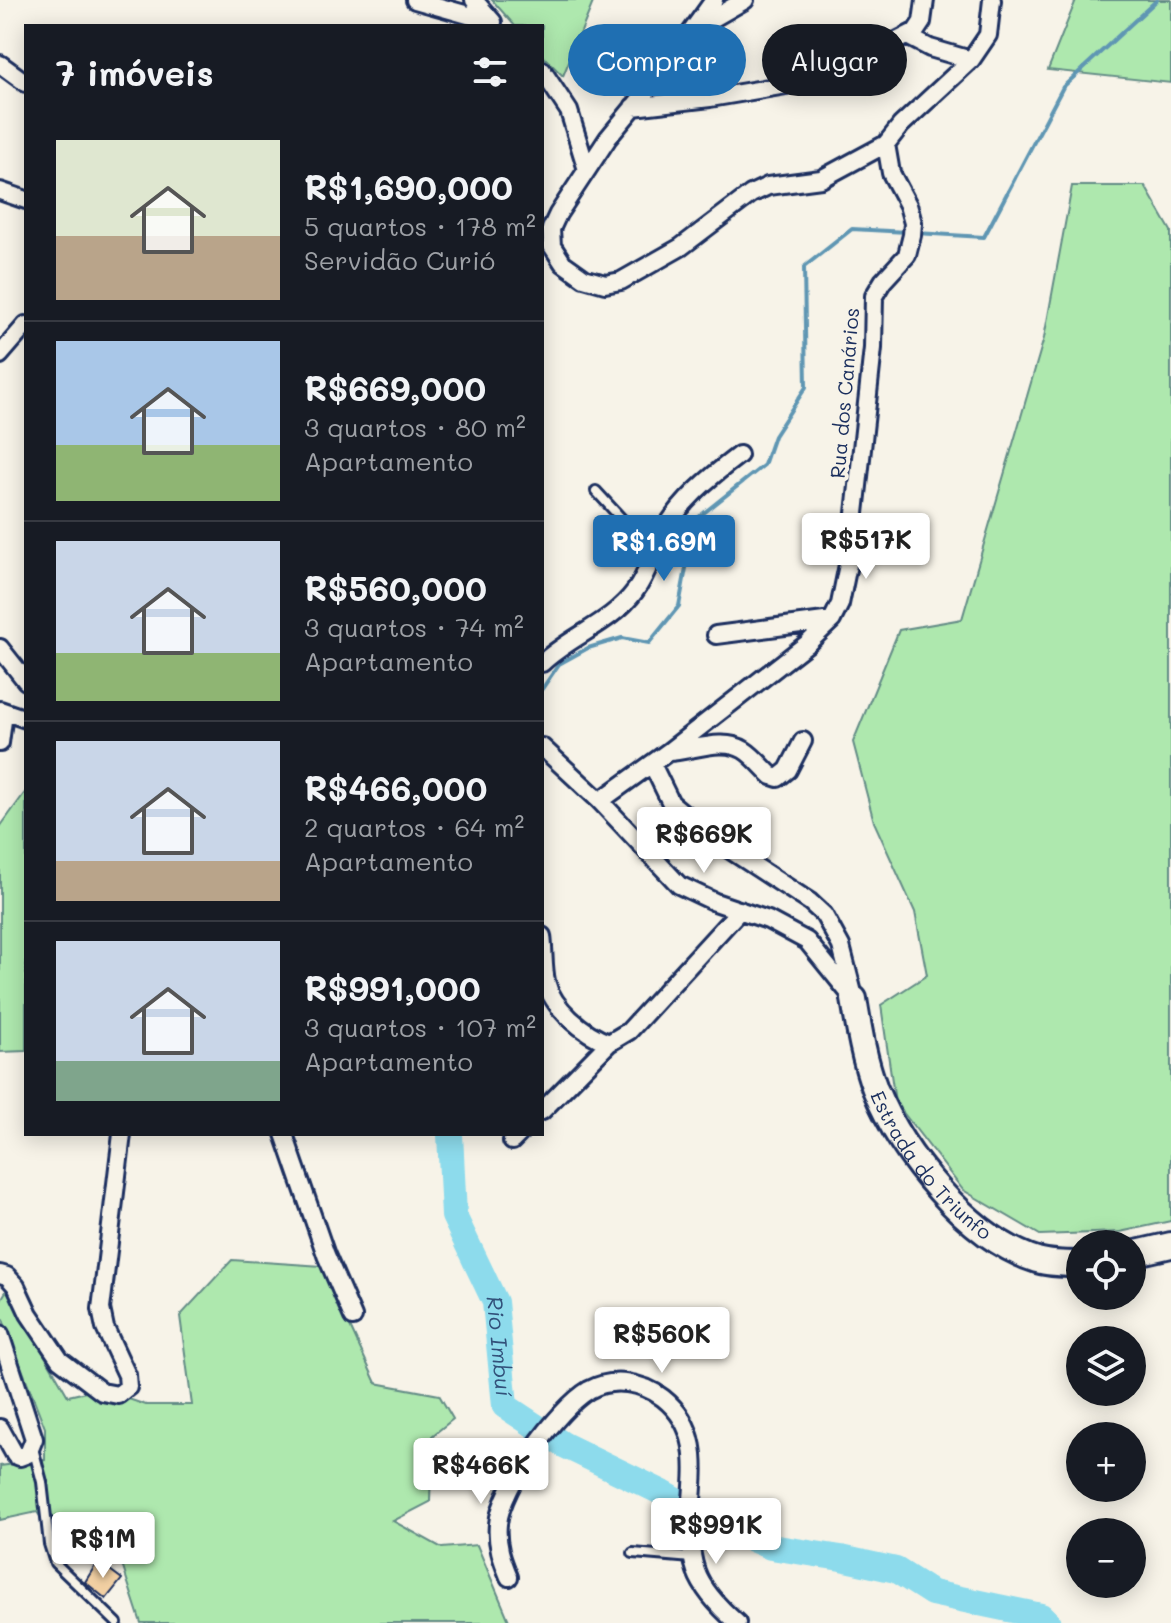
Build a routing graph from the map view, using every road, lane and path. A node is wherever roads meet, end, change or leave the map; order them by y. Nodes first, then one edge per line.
1 (415, 0) edge
2 (474, 0) edge
3 (714, 0) edge
4 (745, 0) edge
5 (925, 0) edge
6 (992, 0) edge
7 (495, 24) edge
8 (698, 24) edge
9 (701, 24) edge
10 (907, 36) joint
11 (971, 60) junction
12 (0, 64) edge
13 (544, 73) edge
14 (24, 82) edge
15 (762, 89) edge
16 (642, 96) edge
17 (633, 107) junction
18 (886, 144) junction
19 (587, 170) junction
20 (0, 191) edge
21 (24, 199) edge
22 (24, 327) edge
23 (0, 355) edge
24 (739, 455) dead end
25 (596, 491) dead end
26 (654, 554) junction
27 (832, 620) junction
28 (716, 635) dead end
29 (0, 648) edge
30 (544, 662) edge
31 (24, 678) edge
32 (2, 712) edge
33 (24, 718) edge
34 (803, 741) dead end
35 (0, 743) edge
36 (544, 749) edge
37 (668, 752) junction
38 (652, 764) junction
39 (600, 801) junction
40 (740, 910) junction
41 (544, 956) edge
42 (854, 999) junction
43 (609, 1043) junction
44 (544, 1109) edge
45 (122, 1136) edge
46 (285, 1136) edge
47 (1171, 1245) edge
48 (1146, 1251) edge
49 (1066, 1263) edge
50 (0, 1274) edge
51 (353, 1317) dead end
52 (0, 1334) edge
53 (0, 1428) edge
54 (33, 1447) junction
55 (633, 1553) dead end
56 (694, 1558) junction
57 (509, 1577) dead end
58 (726, 1619) edge
59 (117, 1623) edge

1 - 7 street
2 - 7 street
3 - 8 street
4 - 9 street
5 - 10 street
6 - 11 street
10 - 11 street
11 - 18 street
12 - 14 street
13 - 19 street
15 - 17 street
16 - 17 street
17 - 19 street
18 - 19 street
18 - 27 street, Rua dos Canários
20 - 21 street
22 - 23 street
24 - 26 street
25 - 26 lane
26 - 30 street
27 - 28 street
27 - 37 street, Rua dos Canários
29 - 31 street
32 - 33 street
32 - 35 street
34 - 37 street
36 - 39 street
37 - 38 street, Rua dos Canários
38 - 39 street, Rua dos Canários
38 - 42 street
39 - 40 street
40 - 42 street
40 - 43 street
41 - 43 street
42 - 49 street, Estrada do Triunfo
43 - 44 street
45 - 50 street
46 - 51 street
47 - 48 street
52 - 54 street
53 - 54 street
54 - 59 lane
55 - 56 lane
56 - 57 street
56 - 58 street

